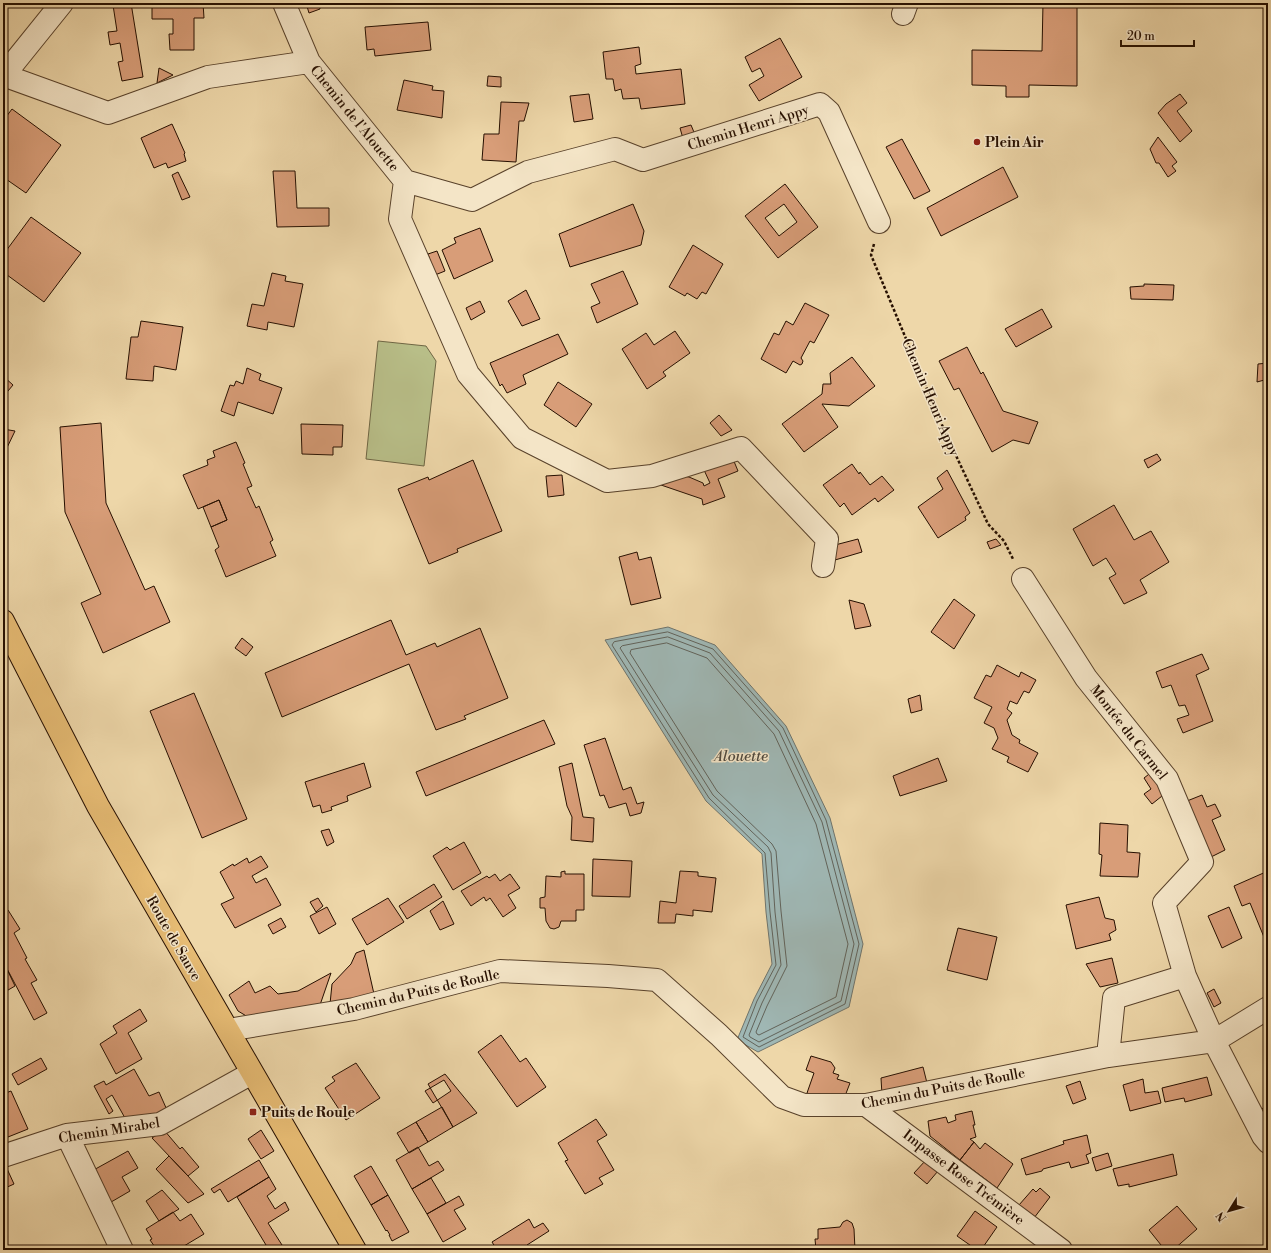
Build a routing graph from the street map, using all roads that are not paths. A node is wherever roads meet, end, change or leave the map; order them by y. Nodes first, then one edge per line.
1 (62, 3) edge
2 (284, 3) edge
3 (309, 62) junction
4 (4, 75) edge
5 (405, 181) junction
6 (879, 222) road end
7 (823, 566) dead end
8 (1023, 579) road end
9 (3, 621) edge
10 (1185, 976) junction
11 (1268, 1008) edge
12 (228, 1030) junction
13 (1214, 1041) junction
14 (1108, 1056) junction
15 (252, 1073) junction
16 (866, 1105) junction
17 (67, 1135) junction
18 (1268, 1142) edge
19 (3, 1156) edge
20 (122, 1250) edge
21 (355, 1250) edge
22 (1062, 1250) edge

1 - 4 street
2 - 3 street
3 - 4 street, Chemin de l'Alouette
3 - 5 street, Chemin de l'Alouette
5 - 6 street, Chemin Henri Appy
5 - 7 street
8 - 10 street, Montée du Carmel
9 - 12 main road, Route de Sauve
10 - 13 street, Montée du Carmel
10 - 14 street
11 - 13 street, Chemin du Puits de Roulle
12 - 15 main road, Route de Sauve
12 - 16 street, Chemin du Puits de Roulle
13 - 14 street, Chemin du Puits de Roulle
13 - 18 street, Montée du Carmel
14 - 16 street, Chemin du Puits de Roulle
15 - 17 street, Chemin Mirabel
15 - 21 main road, Route de Sauve
16 - 22 street, Impasse Rose Trémière
17 - 19 street, Chemin Mirabel
17 - 20 street

